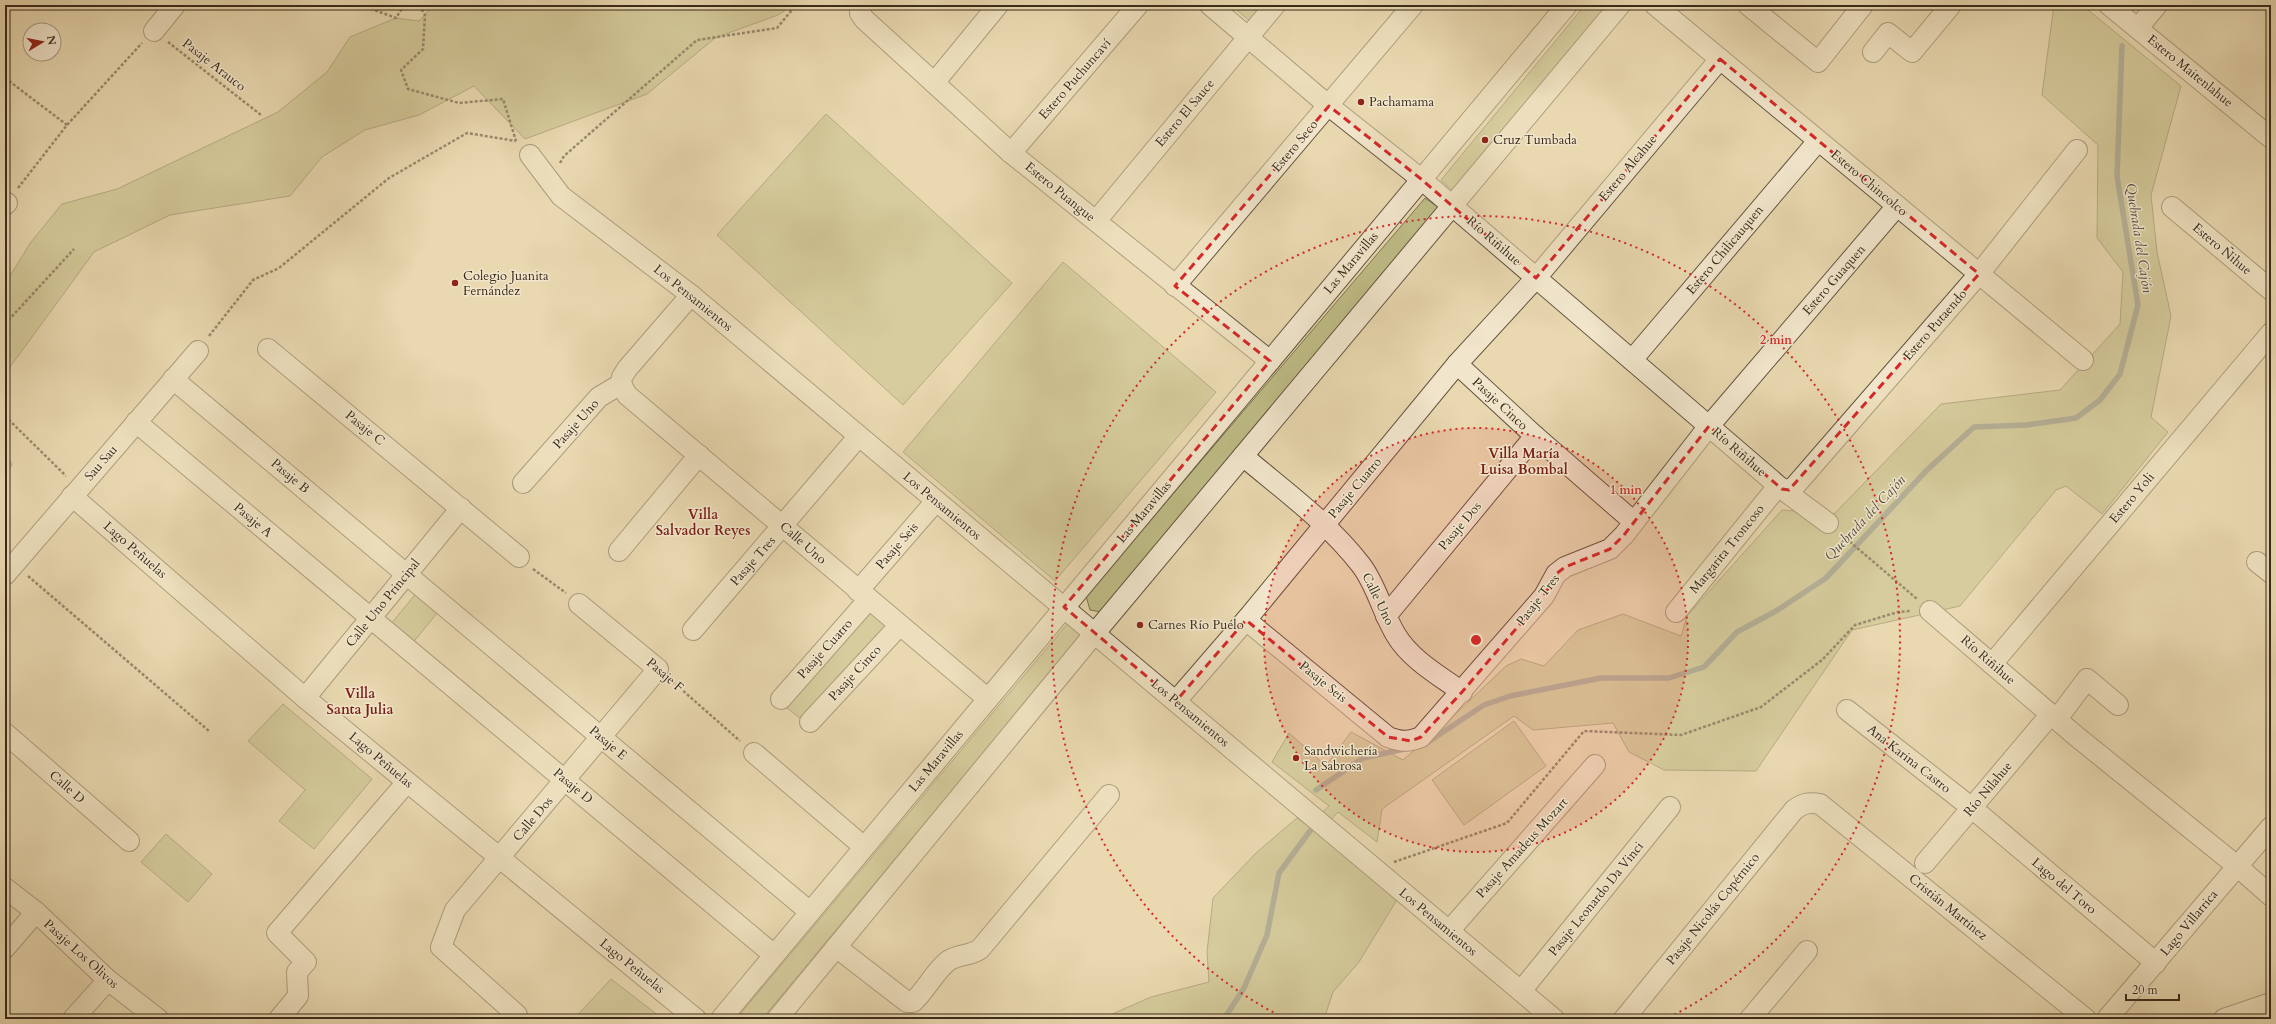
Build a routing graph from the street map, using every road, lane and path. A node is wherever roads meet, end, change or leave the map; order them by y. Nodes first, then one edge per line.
1 (175, 5) edge
2 (361, 5) edge
3 (404, 5) edge
4 (419, 5) edge
5 (796, 5) edge
6 (998, 5) edge
7 (1138, 5) edge
8 (1210, 5) edge
9 (1275, 5) edge
10 (1413, 5) edge
11 (1567, 5) edge
12 (1620, 5) edge
13 (1655, 5) edge
14 (1748, 5) edge
15 (1863, 5) edge
16 (1951, 5) edge
17 (2109, 5) edge
18 (2158, 5) edge
19 (861, 9) edge
20 (2138, 28) junction
21 (154, 31) junction
22 (1248, 38) junction
23 (1873, 52) dead end
24 (1720, 59) junction
25 (5, 78) edge
26 (934, 83) junction
27 (1329, 106) junction
28 (261, 115) dead end
29 (67, 124) junction
30 (2271, 138) edge
31 (1818, 141) junction
32 (523, 148) junction
33 (2077, 150) dead end
34 (1011, 153) junction
35 (1422, 179) junction
36 (550, 182) junction
37 (6, 204) edge
38 (1452, 205) junction
39 (1897, 206) junction
40 (2172, 207) dead end
41 (1096, 221) junction
42 (74, 249) dead end
43 (1979, 274) junction
44 (1536, 278) junction
45 (1175, 286) junction
46 (2271, 290) edge
47 (690, 295) junction
48 (5, 324) edge
49 (2271, 333) edge
50 (268, 349) dead end
51 (198, 351) joint
52 (1632, 360) junction
53 (2083, 360) dead end
54 (1270, 361) junction
55 (1457, 364) junction
56 (173, 379) junction
57 (621, 384) junction
58 (5, 416) edge
59 (136, 422) junction
60 (1709, 426) junction
61 (1535, 436) junction
62 (858, 437) junction
63 (699, 455) junction
64 (1243, 456) junction
65 (523, 483) dead end
66 (1782, 489) junction
67 (75, 492) junction
68 (936, 501) junction
69 (461, 508) junction
70 (1634, 522) junction
71 (1828, 523) joint
72 (1324, 525) junction
73 (783, 526) junction
74 (619, 551) dead end
75 (519, 557) joint
76 (9, 570) edge
77 (407, 573) junction
78 (863, 595) junction
79 (579, 604) joint
80 (1064, 607) junction
81 (1930, 611) junction
82 (1676, 612) dead end
83 (1386, 616) junction
84 (371, 618) junction
85 (1246, 620) junction
86 (900, 625) junction
87 (693, 630) dead end
88 (1095, 633) junction
89 (1992, 664) junction
90 (658, 669) junction
91 (1462, 692) junction
92 (305, 698) junction
93 (781, 699) dead end
94 (988, 699) junction
95 (1176, 701) junction
96 (2118, 705) dead end
97 (1847, 710) dead end
98 (2054, 717) junction
99 (810, 722) dead end
100 (209, 731) dead end
101 (5, 732) edge
102 (601, 737) junction
103 (1401, 741) joint
104 (754, 753) joint
105 (1595, 766) dead end
106 (565, 780) junction
107 (407, 782) junction
108 (1109, 795) dead end
109 (1806, 803) joint
110 (1670, 807) dead end
111 (1972, 808) junction
112 (2271, 827) edge
113 (129, 840) dead end
114 (864, 847) junction
115 (500, 858) junction
116 (1926, 863) dead end
117 (2238, 866) junction
118 (1375, 869) junction
119 (5, 888) edge
120 (2271, 896) edge
121 (36, 912) junction
122 (810, 912) junction
123 (1449, 931) junction
124 (836, 947) junction
125 (5, 948) edge
126 (1807, 951) dead end
127 (774, 955) junction
128 (2156, 963) junction
129 (108, 980) junction
130 (1521, 991) junction
131 (2271, 1003) edge
132 (73, 1019) edge
133 (158, 1019) edge
134 (279, 1019) edge
135 (514, 1019) edge
136 (696, 1019) edge
137 (721, 1019) edge
138 (777, 1019) edge
139 (1554, 1019) edge
140 (1624, 1019) edge
141 (1750, 1019) edge
142 (2086, 1019) edge
143 (2107, 1019) edge
144 (2224, 1019) edge

1 - 21 street
2 - 3 path
4 - 32 path
5 - 36 path
6 - 26 street
7 - 34 street, Estero Puchuncaví
8 - 22 street, Río Riñihue
9 - 22 street, Estero El Sauce
10 - 27 street, Estero Seco
11 - 35 street, Las Maravillas
12 - 38 street
13 - 24 street, Estero Chincolco
14 - 15 street
16 - 23 street
17 - 20 street, Estero Maitenlahue
18 - 20 street
19 - 26 street, Estero Puangue
20 - 30 street, Estero Maitenlahue
21 - 28 path, Pasaje Arauco
21 - 29 path
22 - 27 street, Río Riñihue
22 - 41 street, Estero El Sauce
24 - 31 street, Estero Chincolco
24 - 44 street, Estero Alcahue
25 - 29 path
26 - 34 street, Estero Puangue
27 - 35 street, Río Riñihue
27 - 45 street, Estero Seco
29 - 37 path
31 - 39 street, Estero Chincolco
31 - 52 street, Estero Chilicauquen
32 - 36 street, Los Pensamientos
32 - 51 path
33 - 43 street, Estero Putaendo
34 - 41 street, Estero Puangue
35 - 38 street, Río Riñihue
35 - 54 street, Las Maravillas
36 - 47 street, Los Pensamientos
38 - 44 street, Río Riñihue
38 - 64 street
39 - 43 street, Estero Chincolco
39 - 60 street, Estero Guaquen
40 - 46 street, Estero Ñihue
41 - 45 street, Estero Puangue
42 - 48 path
43 - 53 street, Estero Chincolco
43 - 66 street, Estero Putaendo
44 - 52 street, Río Riñihue
44 - 55 street, Pasaje Cuatro
45 - 54 street, Estero Puangue
47 - 57 street
47 - 62 street, Los Pensamientos
49 - 89 street, Estero Yoli
50 - 69 street, Pasaje C
51 - 56 street, Sau Sau
52 - 60 street, Río Riñihue
54 - 80 street, Las Maravillas
55 - 61 street, Pasaje Cinco
55 - 72 street, Pasaje Cuatro
56 - 59 street, Sau Sau
56 - 77 street, Pasaje B
57 - 63 street, Calle Uno
57 - 65 street, Pasaje Uno
58 - 67 path
59 - 67 street, Sau Sau
59 - 84 street, Pasaje A
60 - 66 street, Río Riñihue
60 - 70 street, Pasaje Tres
61 - 70 street, Pasaje Cinco
61 - 83 street, Pasaje Dos
62 - 68 street, Los Pensamientos
62 - 73 street, Pasaje Tres
63 - 73 street, Calle Uno
63 - 74 street
64 - 72 street, Calle Uno
64 - 88 street
66 - 71 street, Río Riñihue
66 - 82 street, Margarita Troncoso
67 - 76 street, Sau Sau
67 - 92 street, Lago Peñuelas
68 - 78 street, Pasaje Seis
68 - 80 street, Los Pensamientos
69 - 75 street
69 - 77 street, Calle Uno Principal
70 - 91 street, Pasaje Tres
71 - 81 path
72 - 83 street, Calle Uno
72 - 85 street, Pasaje Cuatro
73 - 78 street, Calle Uno
73 - 87 street, Pasaje Tres
75 - 79 path
76 - 100 path
77 - 84 street, Calle Uno Principal
77 - 102 street, Pasaje E
78 - 86 street, Calle Uno
78 - 93 street, Pasaje Cuatro
79 - 90 street, Pasaje F
80 - 88 street, Los Pensamientos
80 - 94 street, Las Maravillas
81 - 89 street, Río Riñihue
81 - 118 path
83 - 91 street, Calle Uno
84 - 92 street, Calle Uno Principal
84 - 106 street, Pasaje D
85 - 95 street, Pasaje Cuatro
85 - 103 street, Pasaje Seis
86 - 94 street, Calle Uno
86 - 99 street, Pasaje Cinco
88 - 95 street, Los Pensamientos
88 - 124 street
89 - 98 street, Río Riñihue
90 - 102 street, Calle Dos
90 - 104 path, Pasaje F
91 - 103 street, Pasaje Tres
92 - 107 street, Lago Peñuelas
94 - 114 street, Las Maravillas
95 - 118 street, Los Pensamientos
96 - 98 street, Río Nilahue
97 - 111 street, Ana Karina Castro
98 - 111 street, Río Nilahue
98 - 117 street, Río Riñihue
101 - 113 street, Calle D
102 - 106 street, Calle Dos
102 - 122 street, Pasaje E
104 - 114 street
105 - 123 street, Pasaje Amadeus Mozart
106 - 115 street, Calle Dos
106 - 127 street, Pasaje D
107 - 115 street, Lago Peñuelas
107 - 134 street
108 - 124 street
109 - 140 street, Pasaje Nicolás Copérnico
109 - 142 street, Cristián Martínez
110 - 130 street, Pasaje Leonardo Da Vinci
111 - 116 street, Río Nilahue
111 - 128 street, Lago del Toro
112 - 117 street, Lago Villarrica
114 - 122 street, Las Maravillas
115 - 135 street, Calle Dos
115 - 136 street, Lago Peñuelas
117 - 120 street, Río Riñihue
117 - 128 street, Lago Villarrica
118 - 123 street, Los Pensamientos
119 - 121 street, Pasaje Los Olivos
121 - 125 street
121 - 129 street, Pasaje Los Olivos
122 - 127 street, Las Maravillas
123 - 130 street, Los Pensamientos
124 - 138 street
126 - 141 street
127 - 137 street, Las Maravillas
128 - 143 street, Lago Villarrica
129 - 132 street
129 - 133 street, Pasaje Los Olivos
130 - 139 street, Los Pensamientos
131 - 144 street

